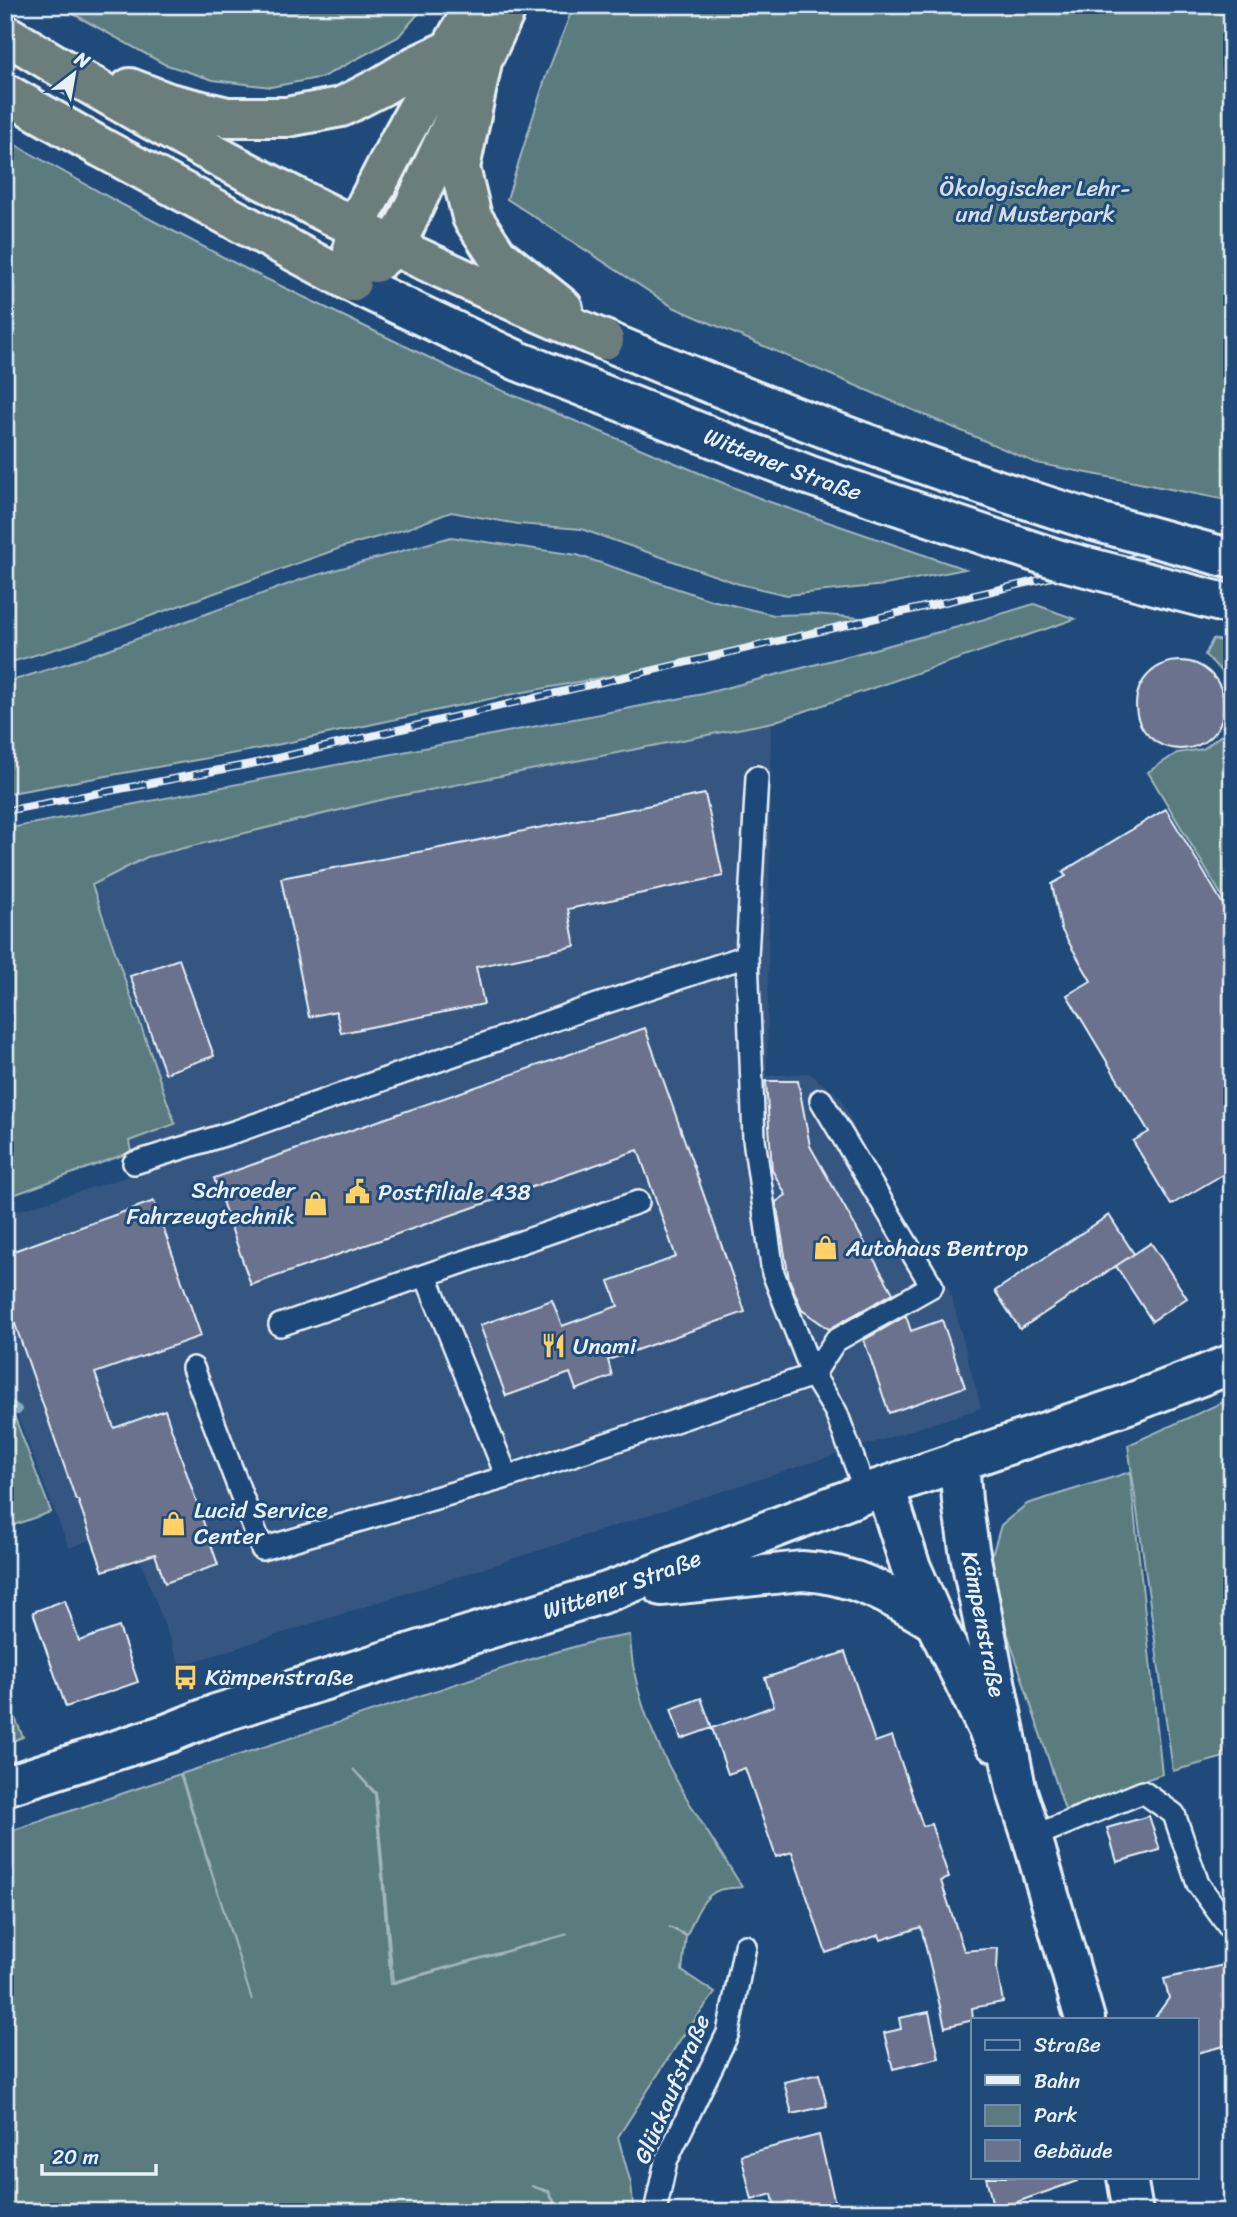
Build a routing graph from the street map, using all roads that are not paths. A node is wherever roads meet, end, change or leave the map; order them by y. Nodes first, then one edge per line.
1 (475, 5) edge
2 (508, 5) edge
3 (5, 34) edge
4 (39, 54) junction
5 (466, 56) junction
6 (5, 93) edge
7 (355, 227) junction
8 (395, 247) junction
9 (351, 282) junction
10 (604, 340) junction
11 (1232, 559) edge
12 (1232, 605) edge
13 (757, 777) dead end
14 (747, 957) junction
15 (821, 1100) dead end
16 (134, 1163) dead end
17 (638, 1202) dead end
18 (426, 1276) junction
19 (280, 1325) dead end
20 (1232, 1364) edge
21 (192, 1368) dead end
22 (813, 1375) junction
23 (959, 1460) junction
24 (507, 1477) junction
25 (875, 1490) junction
26 (607, 1592) junction
27 (935, 1622) junction
28 (5, 1786) edge
29 (1016, 1788) junction
30 (1032, 1837) junction
31 (1232, 1931) edge
32 (745, 1946) dead end
33 (1085, 2018) edge
34 (1127, 2178) edge
35 (654, 2212) edge
36 (1133, 2212) edge

1 - 5 highway
2 - 5 highway
3 - 4 highway
4 - 5 highway
4 - 7 highway
5 - 7 highway
5 - 8 highway
5 - 10 highway
6 - 9 highway
7 - 8 highway
7 - 9 highway
8 - 9 highway
8 - 10 highway
9 - 12 main road, Wittener Straße, bridge
10 - 11 main road, bridge
13 - 14 lane
14 - 16 lane
14 - 22 lane
15 - 22 lane
17 - 18 lane
18 - 19 lane
18 - 24 lane
20 - 23 main road, Wittener Straße
21 - 24 lane
22 - 24 lane
22 - 25 lane
23 - 25 main road, Wittener Straße
23 - 29 main road, Kämpenstraße
25 - 26 main road, Wittener Straße
25 - 27 main road, Kämpenstraße
26 - 27 main road
26 - 28 main road, Wittener Straße
27 - 29 main road, Kämpenstraße
29 - 30 main road, Kämpenstraße
30 - 31 lane
30 - 33 main road, Kämpenstraße
32 - 35 lane, Glückaufstraße
34 - 36 main road

